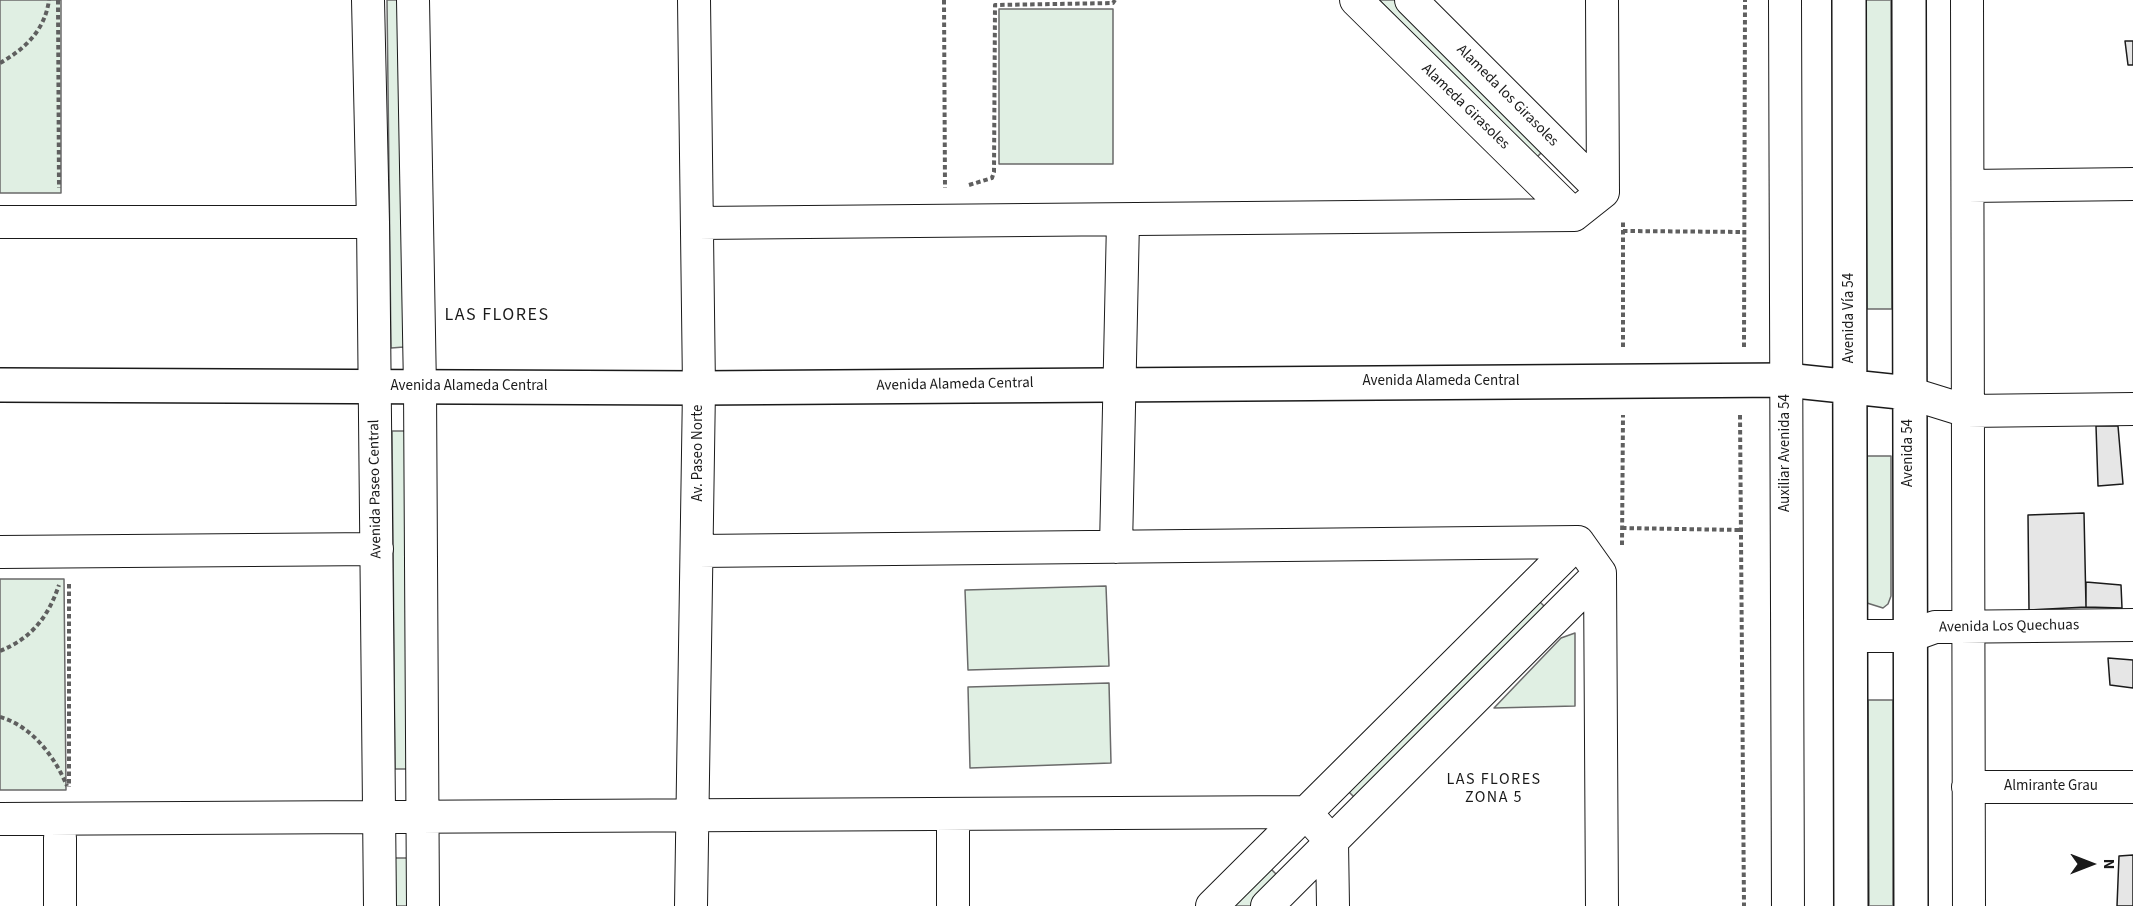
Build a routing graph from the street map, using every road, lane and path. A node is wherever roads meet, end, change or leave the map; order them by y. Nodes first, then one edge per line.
1 (49, 0) edge
2 (58, 0) edge
3 (368, 0) edge
4 (413, 0) edge
5 (694, 0) edge
6 (944, 0) edge
7 (1115, 0) edge
8 (1356, 0) edge
9 (1411, 0) edge
10 (1602, 0) edge
11 (1745, 0) edge
12 (1785, 0) edge
13 (1849, 0) edge
14 (1909, 0) edge
15 (1967, 0) edge
16 (0, 63) edge
17 (2133, 184) edge
18 (965, 186) dead end
19 (1968, 186) junction
20 (945, 188) junction
21 (956, 189) dead end
22 (1603, 192) junction
23 (59, 198) dead end
24 (945, 199) dead end
25 (1574, 215) junction
26 (1623, 219) dead end
27 (1123, 221) junction
28 (0, 222) edge
29 (374, 222) junction
30 (698, 223) junction
31 (1623, 231) junction
32 (1744, 232) junction
33 (1744, 356) dead end
34 (1786, 380) junction
35 (1623, 381) junction
36 (1121, 384) junction
37 (0, 385) edge
38 (1850, 386) junction
39 (374, 387) junction
40 (420, 388) junction
41 (699, 388) junction
42 (1909, 393) junction
43 (1740, 403) dead end
44 (2133, 409) edge
45 (1967, 411) junction
46 (1622, 528) junction
47 (1740, 530) junction
48 (1578, 542) junction
49 (1116, 547) junction
50 (377, 549) junction
51 (698, 551) junction
52 (0, 552) edge
53 (1611, 562) junction
54 (69, 574) dead end
55 (60, 581) dead end
56 (2133, 625) edge
57 (1967, 626) junction
58 (1850, 636) junction
59 (1910, 636) junction
60 (0, 651) edge
61 (0, 717) edge
62 (1968, 787) junction
63 (2133, 787) edge
64 (1305, 812) junction
65 (425, 814) junction
66 (691, 814) junction
67 (953, 814) junction
68 (380, 816) junction
69 (0, 819) edge
70 (60, 838) dead end
71 (1332, 842) junction
72 (60, 906) edge
73 (380, 906) edge
74 (423, 906) edge
75 (691, 906) edge
76 (953, 906) edge
77 (1212, 906) edge
78 (1267, 906) edge
79 (1333, 906) edge
80 (1602, 906) edge
81 (1744, 906) edge
82 (1788, 906) edge
83 (1851, 906) edge
84 (1911, 906) edge
85 (1970, 906) edge

1 - 16 path
2 - 23 path
3 - 29 street, Avenida Paseo Central
4 - 40 street
5 - 30 street, Av. Paseo Norte
6 - 20 path
7 - 18 path
8 - 25 street, Alameda Girasoles
9 - 22 street, Alameda los Girasoles
10 - 22 street
11 - 32 path
12 - 34 street, Auxiliar Avenida 54
13 - 38 street, Avenida Vía 54
14 - 42 street, Avenida 54
15 - 19 street
17 - 19 street
19 - 45 street
20 - 21 path
20 - 24 path
22 - 25 street
25 - 27 street
26 - 31 path
27 - 30 street
27 - 36 street
28 - 29 street
29 - 39 street, Avenida Paseo Central
30 - 41 street, Av. Paseo Norte
31 - 32 path
31 - 35 path
32 - 33 path
34 - 35 street, Avenida Alameda Central
34 - 38 street, Avenida Alameda Central
34 - 82 street, Auxiliar Avenida 54
35 - 36 street, Avenida Alameda Central
35 - 46 path
36 - 41 street, Avenida Alameda Central
36 - 49 street
37 - 39 street, Avenida Alameda Central
38 - 42 street, Avenida Alameda Central
38 - 58 street, Avenida Vía 54
39 - 40 street, Avenida Alameda Central
39 - 50 street, Avenida Paseo Central
40 - 41 street, Avenida Alameda Central
40 - 65 street
41 - 51 street, Av. Paseo Norte
42 - 45 street
42 - 59 street, Avenida 54
43 - 47 path
44 - 45 street
45 - 57 street
46 - 47 path
46 - 53 path
47 - 81 path
48 - 49 street
48 - 53 street
48 - 64 street
49 - 51 street
50 - 52 street
50 - 68 street, Avenida Paseo Central
51 - 66 street, Av. Paseo Norte
53 - 71 street
53 - 80 street
54 - 61 path
55 - 60 path
56 - 57 street, Avenida Los Quechuas
57 - 59 street, Avenida Los Quechuas
57 - 62 street
58 - 59 street, Avenida Los Quechuas
58 - 83 street
59 - 84 street, Avenida 54
62 - 63 street, Almirante Grau
62 - 85 street
64 - 67 street
64 - 71 street
64 - 77 street
65 - 66 street
65 - 68 street
65 - 74 street
66 - 67 street
66 - 75 street, Av. Paseo Norte
67 - 76 street
68 - 69 street
68 - 73 street, Avenida Paseo Central
70 - 72 street
71 - 78 street
71 - 79 street

